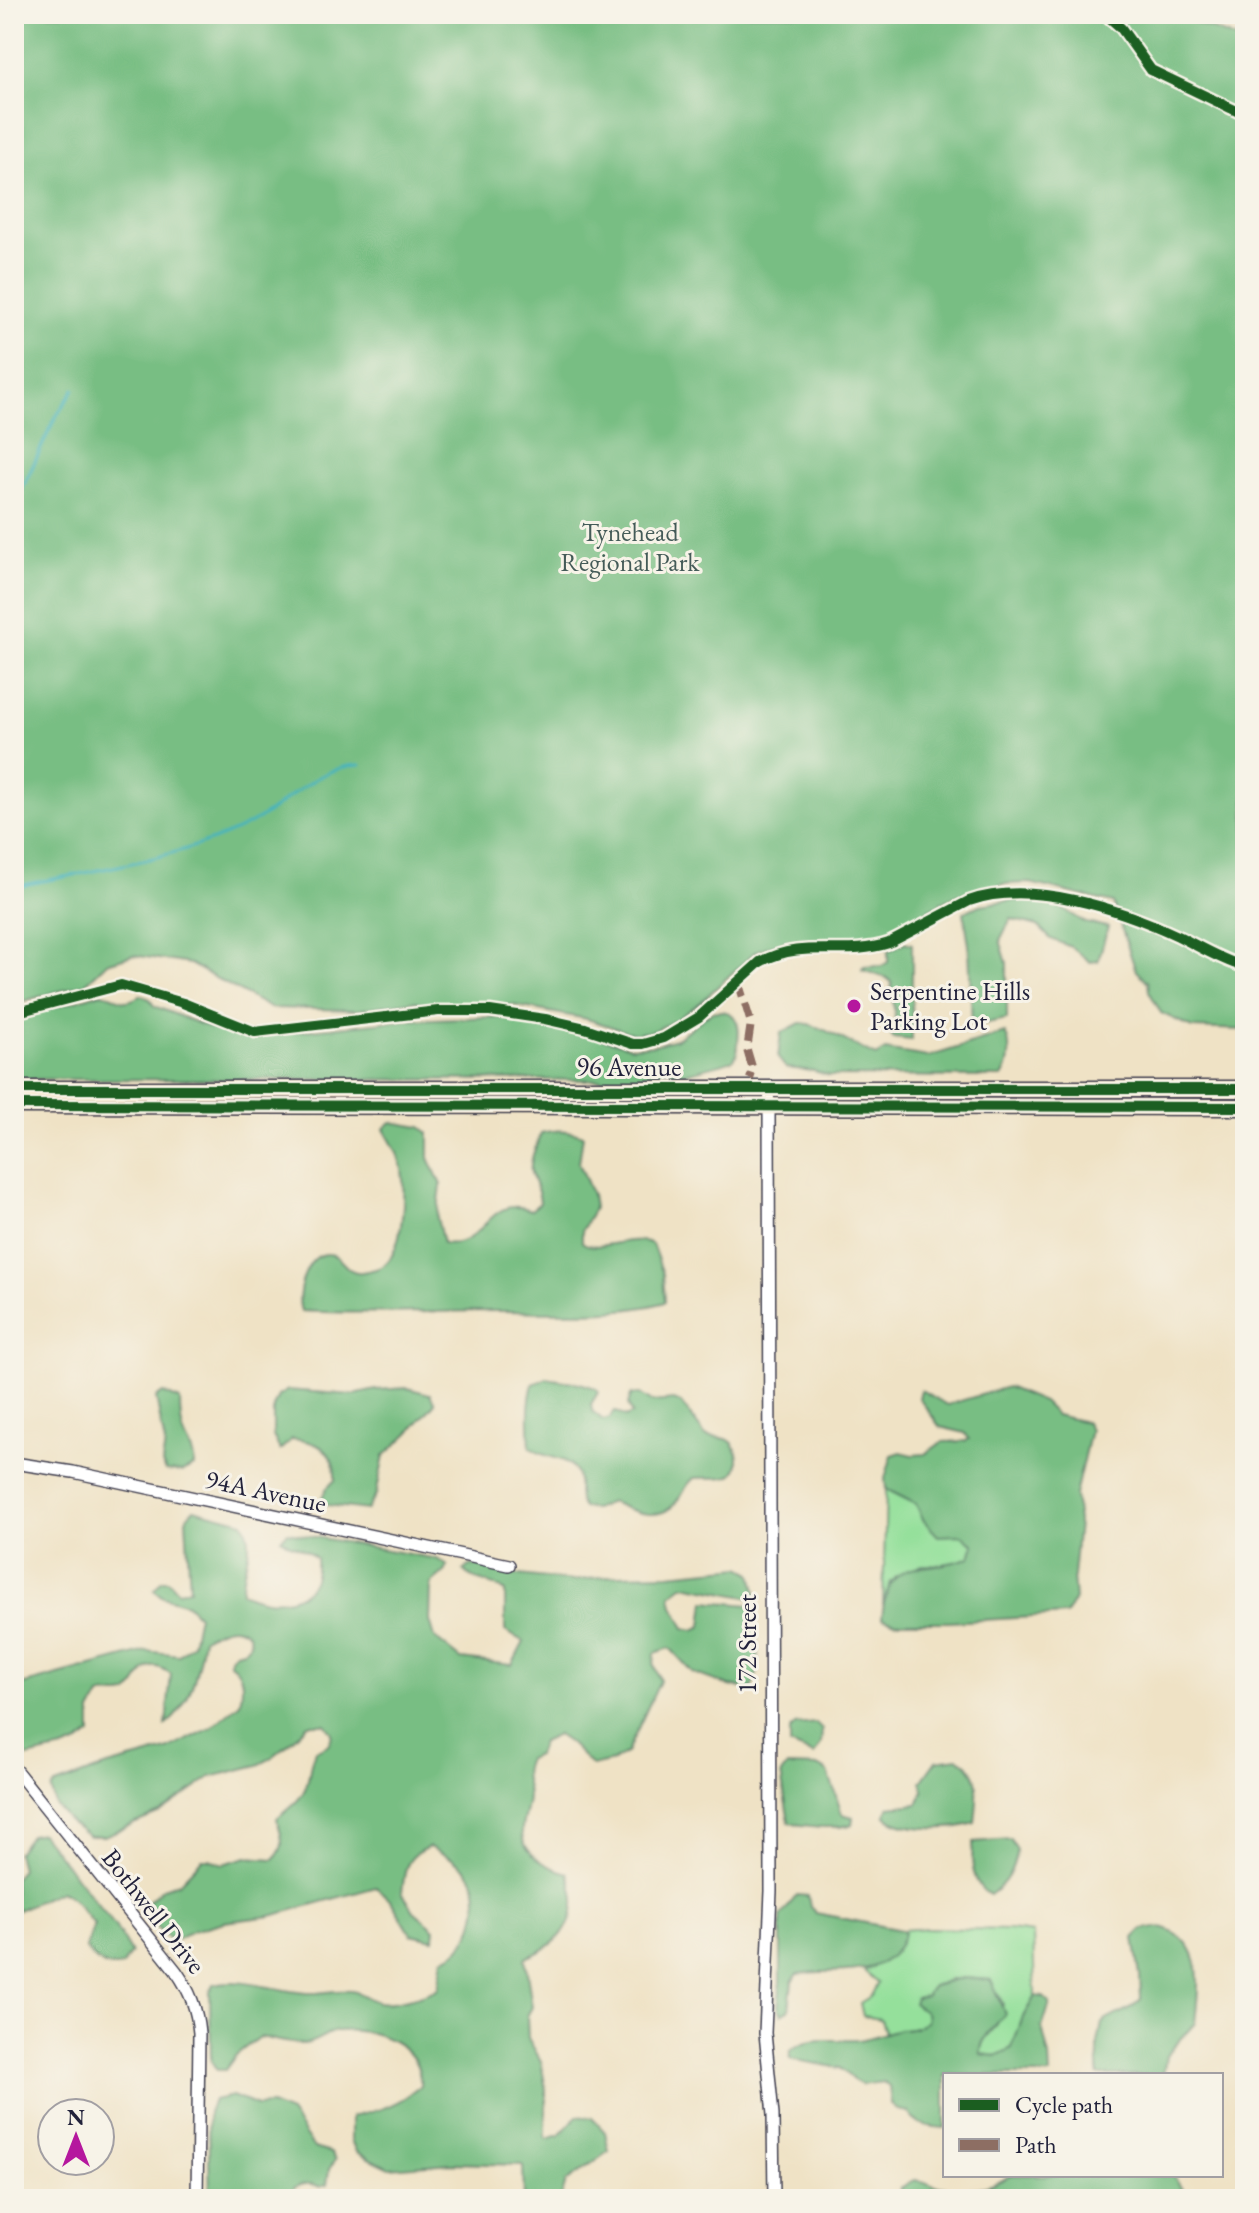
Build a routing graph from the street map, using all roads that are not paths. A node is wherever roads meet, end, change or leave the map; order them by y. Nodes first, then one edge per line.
1 (14, 1089) edge
2 (768, 1089) junction
3 (1245, 1089) edge
4 (14, 1105) edge
5 (769, 1106) junction
6 (1245, 1107) edge
7 (14, 1463) edge
8 (509, 1565) dead end
9 (14, 1768) edge
10 (197, 2199) edge
11 (774, 2199) edge

1 - 2 main road, 96 Avenue
2 - 3 main road, 96 Avenue
2 - 5 street, 172 Street
4 - 5 main road, 96 Avenue
5 - 6 main road, 96 Avenue
5 - 11 street, 172 Street
7 - 8 street, 94A Avenue
9 - 10 street, Bothwell Drive

